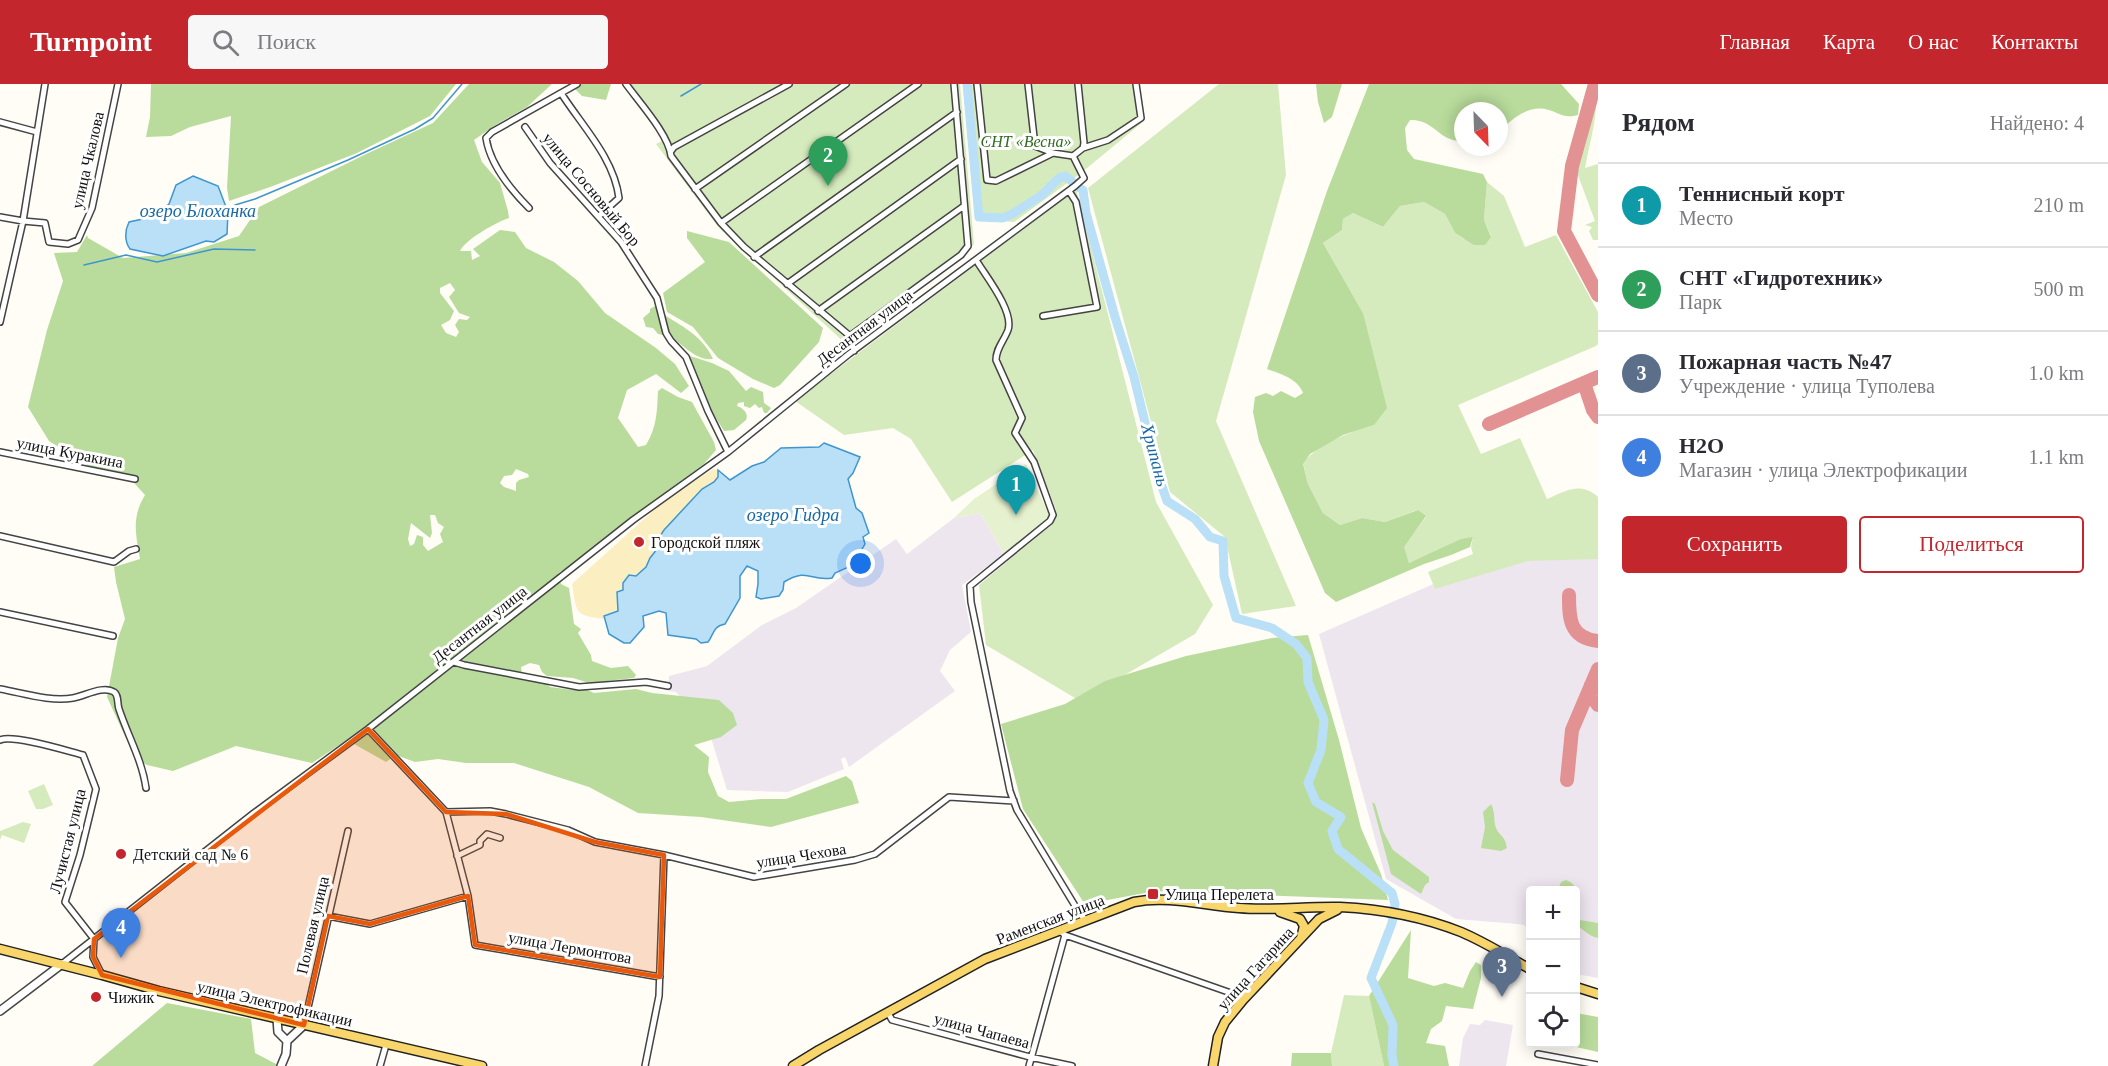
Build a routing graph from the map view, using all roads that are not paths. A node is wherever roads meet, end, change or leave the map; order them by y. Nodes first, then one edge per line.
1 (45, 84) edge
2 (118, 84) edge
3 (577, 84) edge
4 (626, 84) edge
5 (789, 84) edge
6 (846, 84) edge
7 (918, 84) edge
8 (954, 84) edge
9 (977, 84) edge
10 (1028, 84) edge
11 (1078, 84) edge
12 (1136, 84) edge
13 (561, 93) junction
14 (957, 112) junction
15 (0, 122) edge
16 (525, 127) dead end
17 (37, 132) junction
18 (1083, 148) junction
19 (670, 151) junction
20 (1053, 153) junction
21 (1073, 156) junction
22 (961, 159) junction
23 (695, 189) junction
24 (1069, 191) junction
25 (964, 206) junction
26 (529, 208) dead end
27 (598, 216) junction
28 (0, 217) edge
29 (23, 222) junction
30 (722, 223) junction
31 (754, 257) junction
32 (977, 261) junction
33 (787, 284) junction
34 (3, 295) edge
35 (818, 311) junction
36 (1043, 316) dead end
37 (0, 322) edge
38 (850, 336) junction
39 (854, 351) junction
40 (0, 452) edge
41 (728, 452) junction
42 (135, 479) dead end
43 (0, 536) edge
44 (136, 549) dead end
45 (0, 612) edge
46 (113, 636) dead end
47 (454, 662) junction
48 (669, 686) dead end
49 (0, 689) edge
50 (368, 729) junction
51 (0, 740) edge
52 (146, 788) dead end
53 (1014, 801) junction
54 (446, 812) junction
55 (348, 831) dead end
56 (500, 838) dead end
57 (664, 855) junction
58 (457, 856) junction
59 (468, 896) junction
60 (1316, 907) junction
61 (1343, 907) junction
62 (1268, 910) junction
63 (328, 916) junction
64 (1319, 919) junction
65 (1086, 921) junction
66 (1063, 933) junction
67 (1301, 938) junction
68 (94, 939) junction
69 (0, 949) edge
70 (62, 964) junction
71 (1526, 967) edge
72 (102, 975) junction
73 (660, 977) junction
74 (1580, 988) edge
75 (1598, 993) edge
76 (1243, 1000) junction
77 (0, 1011) edge
78 (888, 1013) junction
79 (277, 1019) junction
80 (304, 1025) junction
81 (287, 1041) junction
82 (386, 1045) junction
83 (1538, 1054) dead end
84 (1030, 1057) junction
85 (469, 1065) edge
86 (1598, 1065) edge
87 (281, 1066) edge
88 (380, 1066) edge
89 (482, 1066) edge
90 (645, 1066) edge
91 (793, 1066) edge
92 (1029, 1066) edge
93 (1072, 1066) edge
94 (1213, 1066) edge

1 - 17 street
2 - 29 street, улица Чкалова
3 - 13 street
4 - 19 street
5 - 19 street
6 - 23 street
7 - 30 street
8 - 14 street
9 - 20 street
10 - 20 street
11 - 18 street
12 - 18 street
13 - 26 street
13 - 27 street
14 - 22 street
14 - 31 street
15 - 17 street
16 - 27 street, улица Сосновый Бор
17 - 29 street
18 - 21 street
19 - 23 street
20 - 21 street
21 - 24 street, Десантная улица
22 - 25 street
22 - 33 street
23 - 30 street
24 - 32 street, Десантная улица
24 - 36 street
25 - 35 street
25 - 38 street
27 - 41 street, улица Сосновый Бор
28 - 29 street
29 - 34 street
30 - 31 street
31 - 33 street
32 - 39 street, Десантная улица
32 - 53 street
33 - 35 street
34 - 37 street
35 - 38 street
38 - 39 street
39 - 41 street, Десантная улица
40 - 42 street, улица Куракина
41 - 47 street, Десантная улица
43 - 44 street
45 - 46 street
47 - 48 street
47 - 50 street, Десантная улица
49 - 52 street
50 - 54 street
50 - 68 street, Десантная улица
51 - 68 street, Лучистая улица
53 - 57 street, улица Чехова
53 - 65 street
54 - 57 street, улица Чехова
54 - 58 street
55 - 63 street, Полевая улица
56 - 58 street
57 - 73 street
58 - 59 street
59 - 63 street
59 - 73 street, улица Лермонтова
60 - 61 main road, Раменская улица
60 - 62 main road, Раменская улица
60 - 64 main road
61 - 64 main road, улица Гагарина
61 - 71 main road, Раменская улица
62 - 65 main road, Раменская улица
62 - 67 main road
63 - 80 street, Полевая улица
64 - 67 main road, улица Гагарина
65 - 66 main road, Раменская улица
66 - 76 street
66 - 78 main road, Раменская улица
66 - 84 street
67 - 76 main road, улица Гагарина
68 - 70 street, Десантная улица
68 - 72 street
69 - 70 main road, улица Электрофикации
70 - 72 main road, улица Электрофикации
70 - 77 street, Десантная улица
72 - 79 main road, улица Электрофикации
73 - 90 street
74 - 75 main road
76 - 94 main road, улица Гагарина
78 - 84 street, улица Чапаева
78 - 91 main road, Раменская улица
79 - 80 main road, улица Электрофикации
79 - 81 street
80 - 81 street
80 - 82 main road, улица Электрофикации
81 - 87 street
82 - 85 main road, улица Электрофикации
82 - 88 street
83 - 86 street
84 - 92 street
84 - 93 street, улица Чапаева
85 - 89 main road, улица Электрофикации

